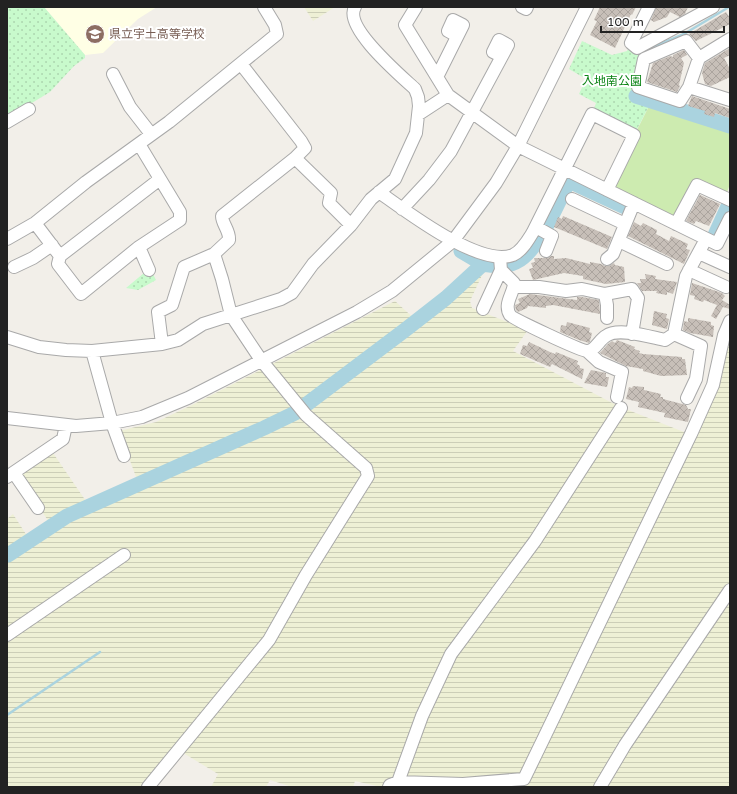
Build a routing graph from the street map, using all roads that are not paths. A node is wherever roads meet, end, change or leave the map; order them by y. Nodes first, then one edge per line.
1 (264, 7) edge
2 (355, 7) edge
3 (522, 7) edge
4 (527, 7) edge
5 (587, 7) edge
6 (650, 7) edge
7 (713, 7) edge
8 (413, 8) edge
9 (457, 36) dead end
10 (730, 39) edge
11 (502, 56) dead end
12 (699, 58) junction
13 (241, 64) junction
14 (113, 74) dead end
15 (437, 77) junction
16 (690, 87) junction
17 (448, 95) junction
18 (727, 96) edge
19 (29, 109) dead end
20 (472, 113) junction
21 (419, 114) junction
22 (7, 122) edge
23 (151, 134) junction
24 (139, 144) junction
25 (518, 146) junction
26 (295, 158) junction
27 (566, 170) junction
28 (160, 179) junction
29 (607, 190) junction
30 (379, 192) junction
31 (572, 199) dead end
32 (730, 200) edge
33 (634, 204) junction
34 (402, 209) junction
35 (730, 218) edge
36 (36, 223) junction
37 (625, 224) junction
38 (676, 224) junction
39 (351, 225) junction
40 (541, 229) junction
41 (7, 239) edge
42 (706, 239) junction
43 (453, 241) junction
44 (619, 241) junction
45 (52, 245) junction
46 (139, 247) junction
47 (546, 251) dead end
48 (699, 253) junction
49 (214, 254) junction
50 (60, 256) junction
51 (607, 259) dead end
52 (500, 264) junction
53 (667, 264) dead end
54 (14, 267) dead end
55 (730, 267) edge
56 (150, 270) dead end
57 (689, 270) junction
58 (514, 287) junction
59 (726, 287) dead end
60 (605, 294) junction
61 (483, 309) dead end
62 (231, 315) junction
63 (607, 318) dead end
64 (730, 321) edge
65 (632, 334) junction
66 (674, 334) junction
67 (7, 337) edge
68 (162, 344) junction
69 (92, 351) junction
70 (587, 351) junction
71 (262, 360) junction
72 (687, 398) dead end
73 (7, 418) edge
74 (112, 423) junction
75 (66, 425) junction
76 (124, 456) dead end
77 (10, 475) edge
78 (38, 508) dead end
79 (124, 555) dead end
80 (730, 590) edge
81 (7, 635) edge
82 (394, 785) edge
83 (148, 787) edge
84 (600, 787) edge

1 - 13 street
2 - 21 street
3 - 4 street
5 - 25 street
6 - 7 street
8 - 15 street
9 - 15 street
10 - 12 street
11 - 20 street
12 - 16 street
12 - 16 street
13 - 23 street
13 - 26 street
14 - 23 street
15 - 17 street
16 - 18 street
17 - 20 street
17 - 21 street
19 - 22 street
20 - 25 street
20 - 34 street
21 - 30 street
23 - 24 street
24 - 28 street
24 - 36 street
25 - 27 street
25 - 43 street
26 - 39 street
26 - 49 street
27 - 29 street
27 - 29 street
27 - 40 street
28 - 46 street
28 - 50 street
29 - 33 street
30 - 34 street
30 - 39 street
31 - 37 street
32 - 38 street
33 - 37 street
33 - 38 street
34 - 43 street
35 - 42 street
36 - 41 street
36 - 45 street
37 - 44 street
38 - 42 street
39 - 62 street
40 - 47 street
40 - 52 street
42 - 48 street
43 - 52 street
43 - 71 street
44 - 51 street
44 - 53 street
45 - 50 street
45 - 54 street
46 - 50 street
46 - 56 street
48 - 55 street
48 - 57 street
49 - 62 street
49 - 68 street
52 - 58 street
52 - 61 street
57 - 59 street
57 - 66 street
58 - 60 street
58 - 70 street
60 - 63 street
60 - 65 street
62 - 68 street
62 - 71 street
64 - 82 street
65 - 66 street
65 - 70 street
66 - 72 street
67 - 69 street
68 - 69 street
69 - 74 street
70 - 82 street
71 - 74 street
71 - 83 street
73 - 75 street
74 - 75 street
74 - 76 street
75 - 77 street
77 - 78 street
79 - 81 street
80 - 84 street

